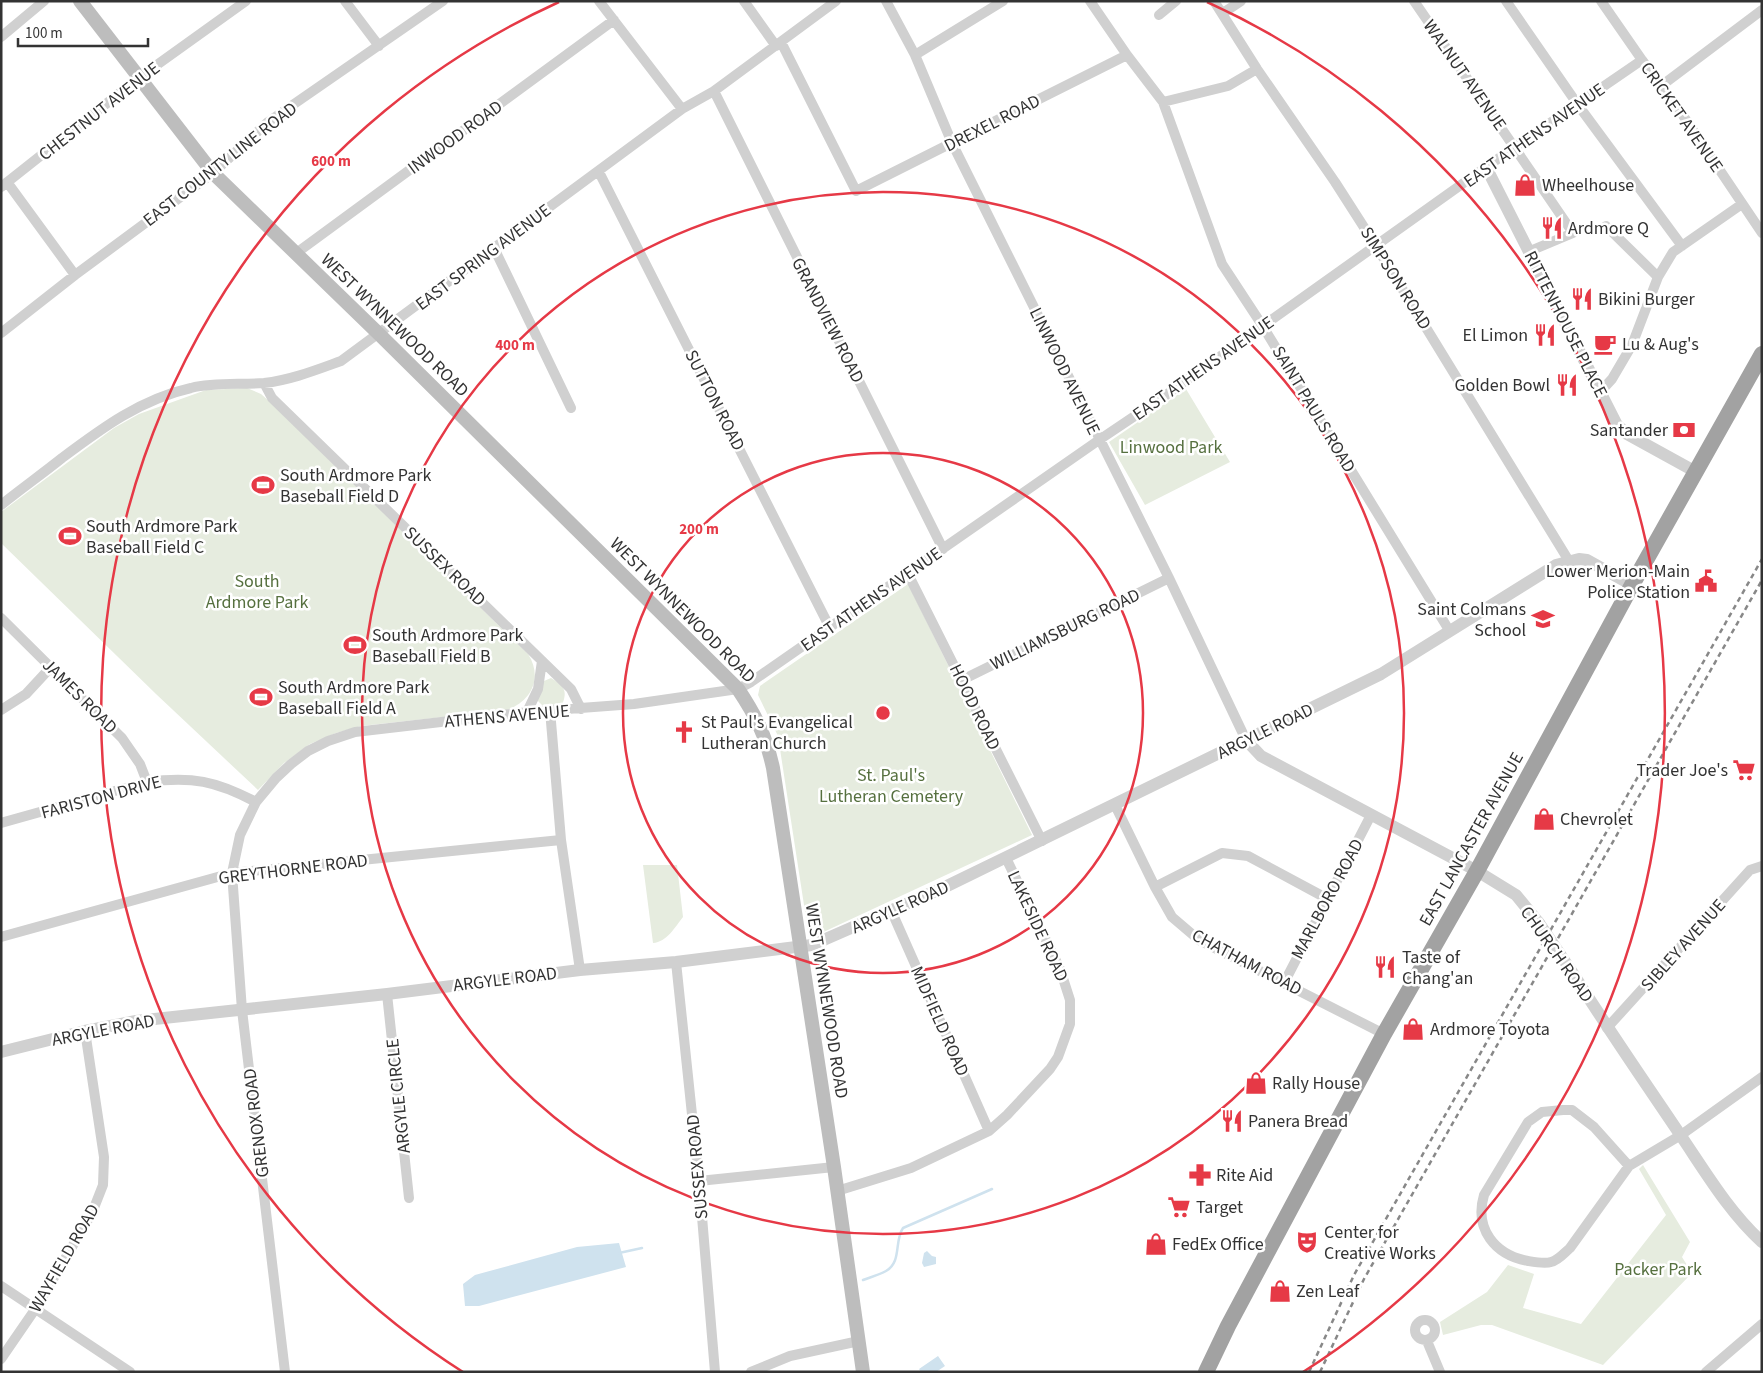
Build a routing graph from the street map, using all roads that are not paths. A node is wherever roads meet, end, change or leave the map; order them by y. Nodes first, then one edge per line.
1 (44, 1) edge
2 (80, 1) edge
3 (246, 1) edge
4 (345, 1) edge
5 (442, 1) edge
6 (599, 1) edge
7 (744, 1) edge
8 (836, 1) edge
9 (886, 1) edge
10 (1003, 1) edge
11 (1090, 1) edge
12 (1176, 1) edge
13 (1214, 1) edge
14 (1241, 1) edge
15 (1414, 1) edge
16 (1506, 1) edge
17 (1602, 1) edge
18 (1762, 10) edge
19 (1223, 13) junction
20 (1159, 15) dead end
21 (614, 20) junction
22 (1, 37) edge
23 (778, 44) junction
24 (379, 46) junction
25 (915, 55) junction
26 (1128, 55) junction
27 (1642, 60) junction
28 (1257, 69) junction
29 (140, 78) junction
30 (1661, 86) junction
31 (714, 91) junction
32 (1163, 102) junction
33 (1578, 105) junction
34 (682, 109) junction
35 (952, 143) junction
36 (1516, 148) junction
37 (1486, 167) junction
38 (599, 172) junction
39 (212, 173) junction
40 (4, 185) edge
41 (1742, 204) junction
42 (1606, 226) dead end
43 (1762, 233) edge
44 (1376, 246) junction
45 (1682, 246) junction
46 (494, 248) junction
47 (1530, 251) junction
48 (296, 254) junction
49 (75, 275) junction
50 (1658, 277) junction
51 (1262, 326) junction
52 (1, 333) edge
53 (379, 334) junction
54 (1762, 354) edge
55 (264, 383) junction
56 (1600, 392) junction
57 (571, 408) dead end
58 (1099, 440) junction
59 (1696, 472) junction
60 (1, 505) edge
61 (943, 549) junction
62 (1569, 561) junction
63 (908, 574) junction
64 (1168, 578) junction
65 (1632, 585) junction
66 (1, 618) edge
67 (830, 628) junction
68 (1449, 630) junction
69 (542, 661) junction
70 (52, 667) junction
71 (962, 680) junction
72 (738, 689) junction
73 (581, 709) junction
74 (1, 710) edge
75 (550, 710) junction
76 (527, 712) junction
77 (1246, 740) junction
78 (147, 782) junction
79 (256, 802) junction
80 (1115, 805) junction
81 (1371, 815) junction
82 (1, 823) edge
83 (561, 840) junction
84 (1042, 841) junction
85 (1006, 858) junction
86 (1762, 866) edge
87 (1477, 871) junction
88 (232, 873) junction
89 (1155, 887) junction
90 (1326, 898) junction
91 (891, 910) junction
92 (1, 937) edge
93 (800, 947) junction
94 (676, 962) junction
95 (580, 970) junction
96 (1284, 982) junction
97 (387, 994) junction
98 (242, 1010) junction
99 (1607, 1028) junction
100 (86, 1031) junction
101 (1384, 1034) junction
102 (1, 1052) edge
103 (1762, 1077) edge
104 (989, 1131) junction
105 (1680, 1135) junction
106 (1629, 1166) junction
107 (834, 1167) junction
108 (699, 1182) junction
109 (837, 1190) junction
110 (409, 1198) dead end
111 (1762, 1242) edge
112 (1, 1286) edge
113 (36, 1308) junction
114 (1762, 1324) edge
115 (859, 1341) junction
116 (1427, 1341) dead end
117 (1, 1359) edge
118 (130, 1372) edge
119 (285, 1372) edge
120 (715, 1372) edge
121 (751, 1372) edge
122 (863, 1372) edge
123 (1206, 1372) edge
124 (1440, 1372) edge
125 (1706, 1372) edge

1 - 22 street
2 - 29 main road, WEST WYNNEWOOD ROAD
3 - 29 street, CHESTNUT AVENUE
4 - 24 street
5 - 24 street, EAST COUNTY LINE ROAD
6 - 21 street
7 - 23 street
8 - 23 street, EAST SPRING AVENUE
9 - 25 street, LINWOOD AVENUE
10 - 25 street
11 - 26 street, SAINT PAULS ROAD
12 - 20 street
13 - 19 street, SIMPSON ROAD
14 - 19 street
15 - 36 street, WALNUT AVENUE
16 - 33 street
17 - 27 street, CRICKET AVENUE
18 - 30 street
19 - 28 street, SIMPSON ROAD
21 - 34 street
21 - 48 street, INWOOD ROAD
23 - 31 street, EAST SPRING AVENUE
23 - 35 street, DREXEL ROAD
24 - 39 street, EAST COUNTY LINE ROAD
25 - 35 street, LINWOOD AVENUE
26 - 32 street, SAINT PAULS ROAD
26 - 35 street, DREXEL ROAD
27 - 30 street, CRICKET AVENUE
27 - 33 street, EAST ATHENS AVENUE
28 - 32 street
28 - 44 street, SIMPSON ROAD
29 - 39 main road, WEST WYNNEWOOD ROAD
29 - 40 street, CHESTNUT AVENUE
30 - 41 street, CRICKET AVENUE
31 - 34 street, EAST SPRING AVENUE
31 - 61 street, GRANDVIEW ROAD
32 - 51 street, SAINT PAULS ROAD
33 - 36 street, EAST ATHENS AVENUE
33 - 45 street
34 - 38 street, EAST SPRING AVENUE
35 - 58 street, LINWOOD AVENUE
36 - 37 street, EAST ATHENS AVENUE
36 - 47 street, WALNUT AVENUE
37 - 44 street, EAST ATHENS AVENUE
37 - 47 street, RITTENHOUSE PLACE
38 - 46 street, EAST SPRING AVENUE
38 - 67 street, SUTTON ROAD
39 - 48 main road, WEST WYNNEWOOD ROAD
39 - 49 street, EAST COUNTY LINE ROAD
40 - 49 street
41 - 43 street, CRICKET AVENUE
41 - 45 street
42 - 50 street
44 - 51 street, EAST ATHENS AVENUE
44 - 62 street, SIMPSON ROAD
45 - 50 street
46 - 53 street, EAST SPRING AVENUE
46 - 57 street
47 - 56 street, RITTENHOUSE PLACE
48 - 53 main road, WEST WYNNEWOOD ROAD
49 - 52 street, EAST COUNTY LINE ROAD
50 - 56 street
51 - 58 street, EAST ATHENS AVENUE
51 - 68 street, SAINT PAULS ROAD
53 - 55 street, EAST SPRING AVENUE
53 - 72 main road, WEST WYNNEWOOD ROAD
54 - 59 highway, EAST LANCASTER AVENUE
55 - 60 street, EAST SPRING AVENUE
55 - 69 street, SUSSEX ROAD
56 - 59 street, RITTENHOUSE PLACE
58 - 61 street, EAST ATHENS AVENUE
58 - 64 street, LINWOOD AVENUE
59 - 65 highway, EAST LANCASTER AVENUE
61 - 63 street, EAST ATHENS AVENUE
62 - 65 street, ARGYLE ROAD
62 - 68 street, ARGYLE ROAD
63 - 67 street, EAST ATHENS AVENUE
63 - 71 street, HOOD ROAD
64 - 71 street, WILLIAMSBURG ROAD
64 - 77 street, LINWOOD AVENUE
65 - 87 highway, EAST LANCASTER AVENUE
66 - 70 street, JAMES ROAD
67 - 72 street, EAST ATHENS AVENUE
68 - 77 street, ARGYLE ROAD
69 - 73 street, SUSSEX ROAD
69 - 76 street
70 - 74 street
70 - 78 street, JAMES ROAD
71 - 84 street, HOOD ROAD
72 - 73 street, ATHENS AVENUE
72 - 93 main road, WEST WYNNEWOOD ROAD
73 - 75 street, ATHENS AVENUE
75 - 76 street, ATHENS AVENUE
75 - 83 street
76 - 79 street, ATHENS AVENUE
77 - 80 street, ARGYLE ROAD
77 - 81 street, CHURCH ROAD
78 - 79 street, FARISTON DRIVE
78 - 82 street, FARISTON DRIVE
79 - 88 street, ATHENS AVENUE
80 - 84 street, ARGYLE ROAD
80 - 89 street, CHATHAM ROAD
81 - 87 street, CHURCH ROAD
81 - 90 street, MARLBORO ROAD
83 - 88 street, GREYTHORNE ROAD
83 - 95 street
84 - 85 street, ARGYLE ROAD
85 - 91 street, ARGYLE ROAD
85 - 104 street, LAKESIDE ROAD
86 - 99 street, SIBLEY AVENUE
87 - 99 street, CHURCH ROAD, bridge
87 - 101 highway, EAST LANCASTER AVENUE
88 - 92 street, GREYTHORNE ROAD
88 - 98 street, GRENOX ROAD
89 - 90 street
89 - 96 street, CHATHAM ROAD
90 - 96 street, MARLBORO ROAD
91 - 93 street, ARGYLE ROAD
91 - 104 street, MIDFIELD ROAD
93 - 94 street, ARGYLE ROAD
93 - 107 main road, WEST WYNNEWOOD ROAD
94 - 95 street, ARGYLE ROAD
94 - 108 street, SUSSEX ROAD
95 - 97 street, ARGYLE ROAD
96 - 101 street, CHATHAM ROAD
97 - 98 street, ARGYLE ROAD
97 - 110 street, ARGYLE CIRCLE
98 - 100 street, ARGYLE ROAD
98 - 119 street, GRENOX ROAD
99 - 105 street, CHURCH ROAD
100 - 102 street, ARGYLE ROAD
100 - 113 street, WAYFIELD ROAD
101 - 123 highway, EAST LANCASTER AVENUE
103 - 105 street
104 - 109 street, LAKESIDE ROAD
105 - 106 street
105 - 111 street, CHURCH ROAD
106 - 106 street
107 - 108 street
107 - 109 main road, WEST WYNNEWOOD ROAD
108 - 120 street, SUSSEX ROAD
109 - 115 main road, WEST WYNNEWOOD ROAD
112 - 113 street
113 - 117 street, WAYFIELD ROAD
113 - 118 street
114 - 125 street
115 - 121 street
115 - 122 main road, WEST WYNNEWOOD ROAD
116 - 124 street

